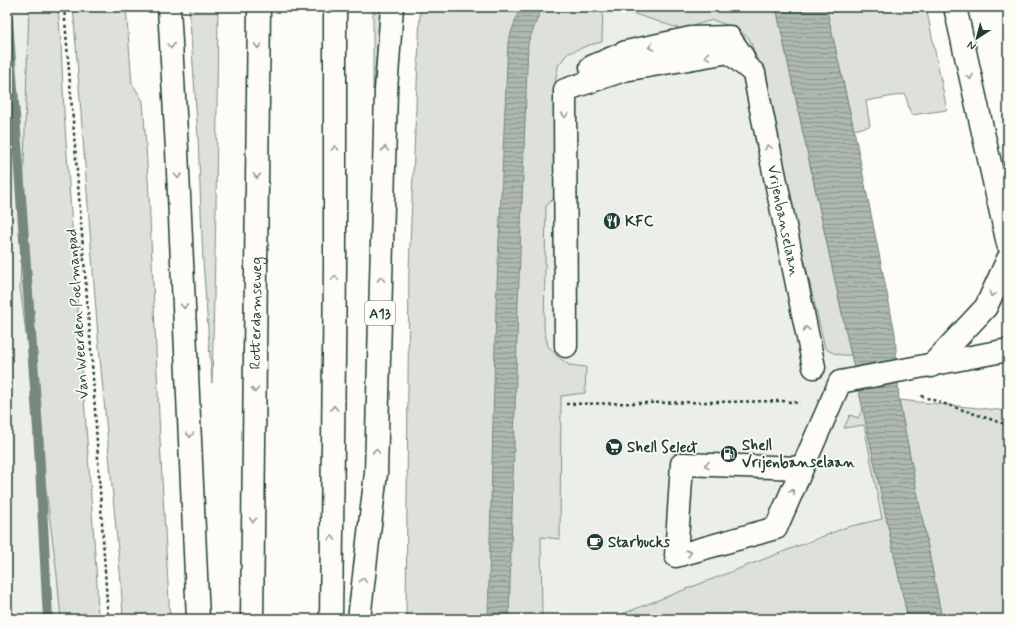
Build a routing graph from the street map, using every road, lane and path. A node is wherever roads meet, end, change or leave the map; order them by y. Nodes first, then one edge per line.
1 (64, 7) edge
2 (169, 7) edge
3 (259, 7) edge
4 (335, 7) edge
5 (392, 7) edge
6 (955, 7) edge
7 (1008, 244) edge
8 (1008, 259) edge
9 (566, 346) dead end
10 (1008, 350) edge
11 (814, 367) dead end
12 (925, 367) junction
13 (918, 395) dead end
14 (566, 404) dead end
15 (829, 406) junction
16 (1008, 424) edge
17 (802, 468) junction
18 (108, 619) edge
19 (198, 619) edge
20 (252, 619) edge
21 (331, 619) edge
22 (359, 619) edge

1 - 18 path, Van Weerden Poelmanpad
2 -> 19 main road
3 -> 20 main road, Rotterdamseweg
21 -> 4 main road
22 -> 5 main road, A13
6 -> 7 main road
8 -> 12 main road
11 -> 9 main road, Vrijenbanselaan
10 - 12 main road
12 - 15 main road
13 - 16 path
14 - 15 path
15 - 17 main road
17 -> 17 main road

